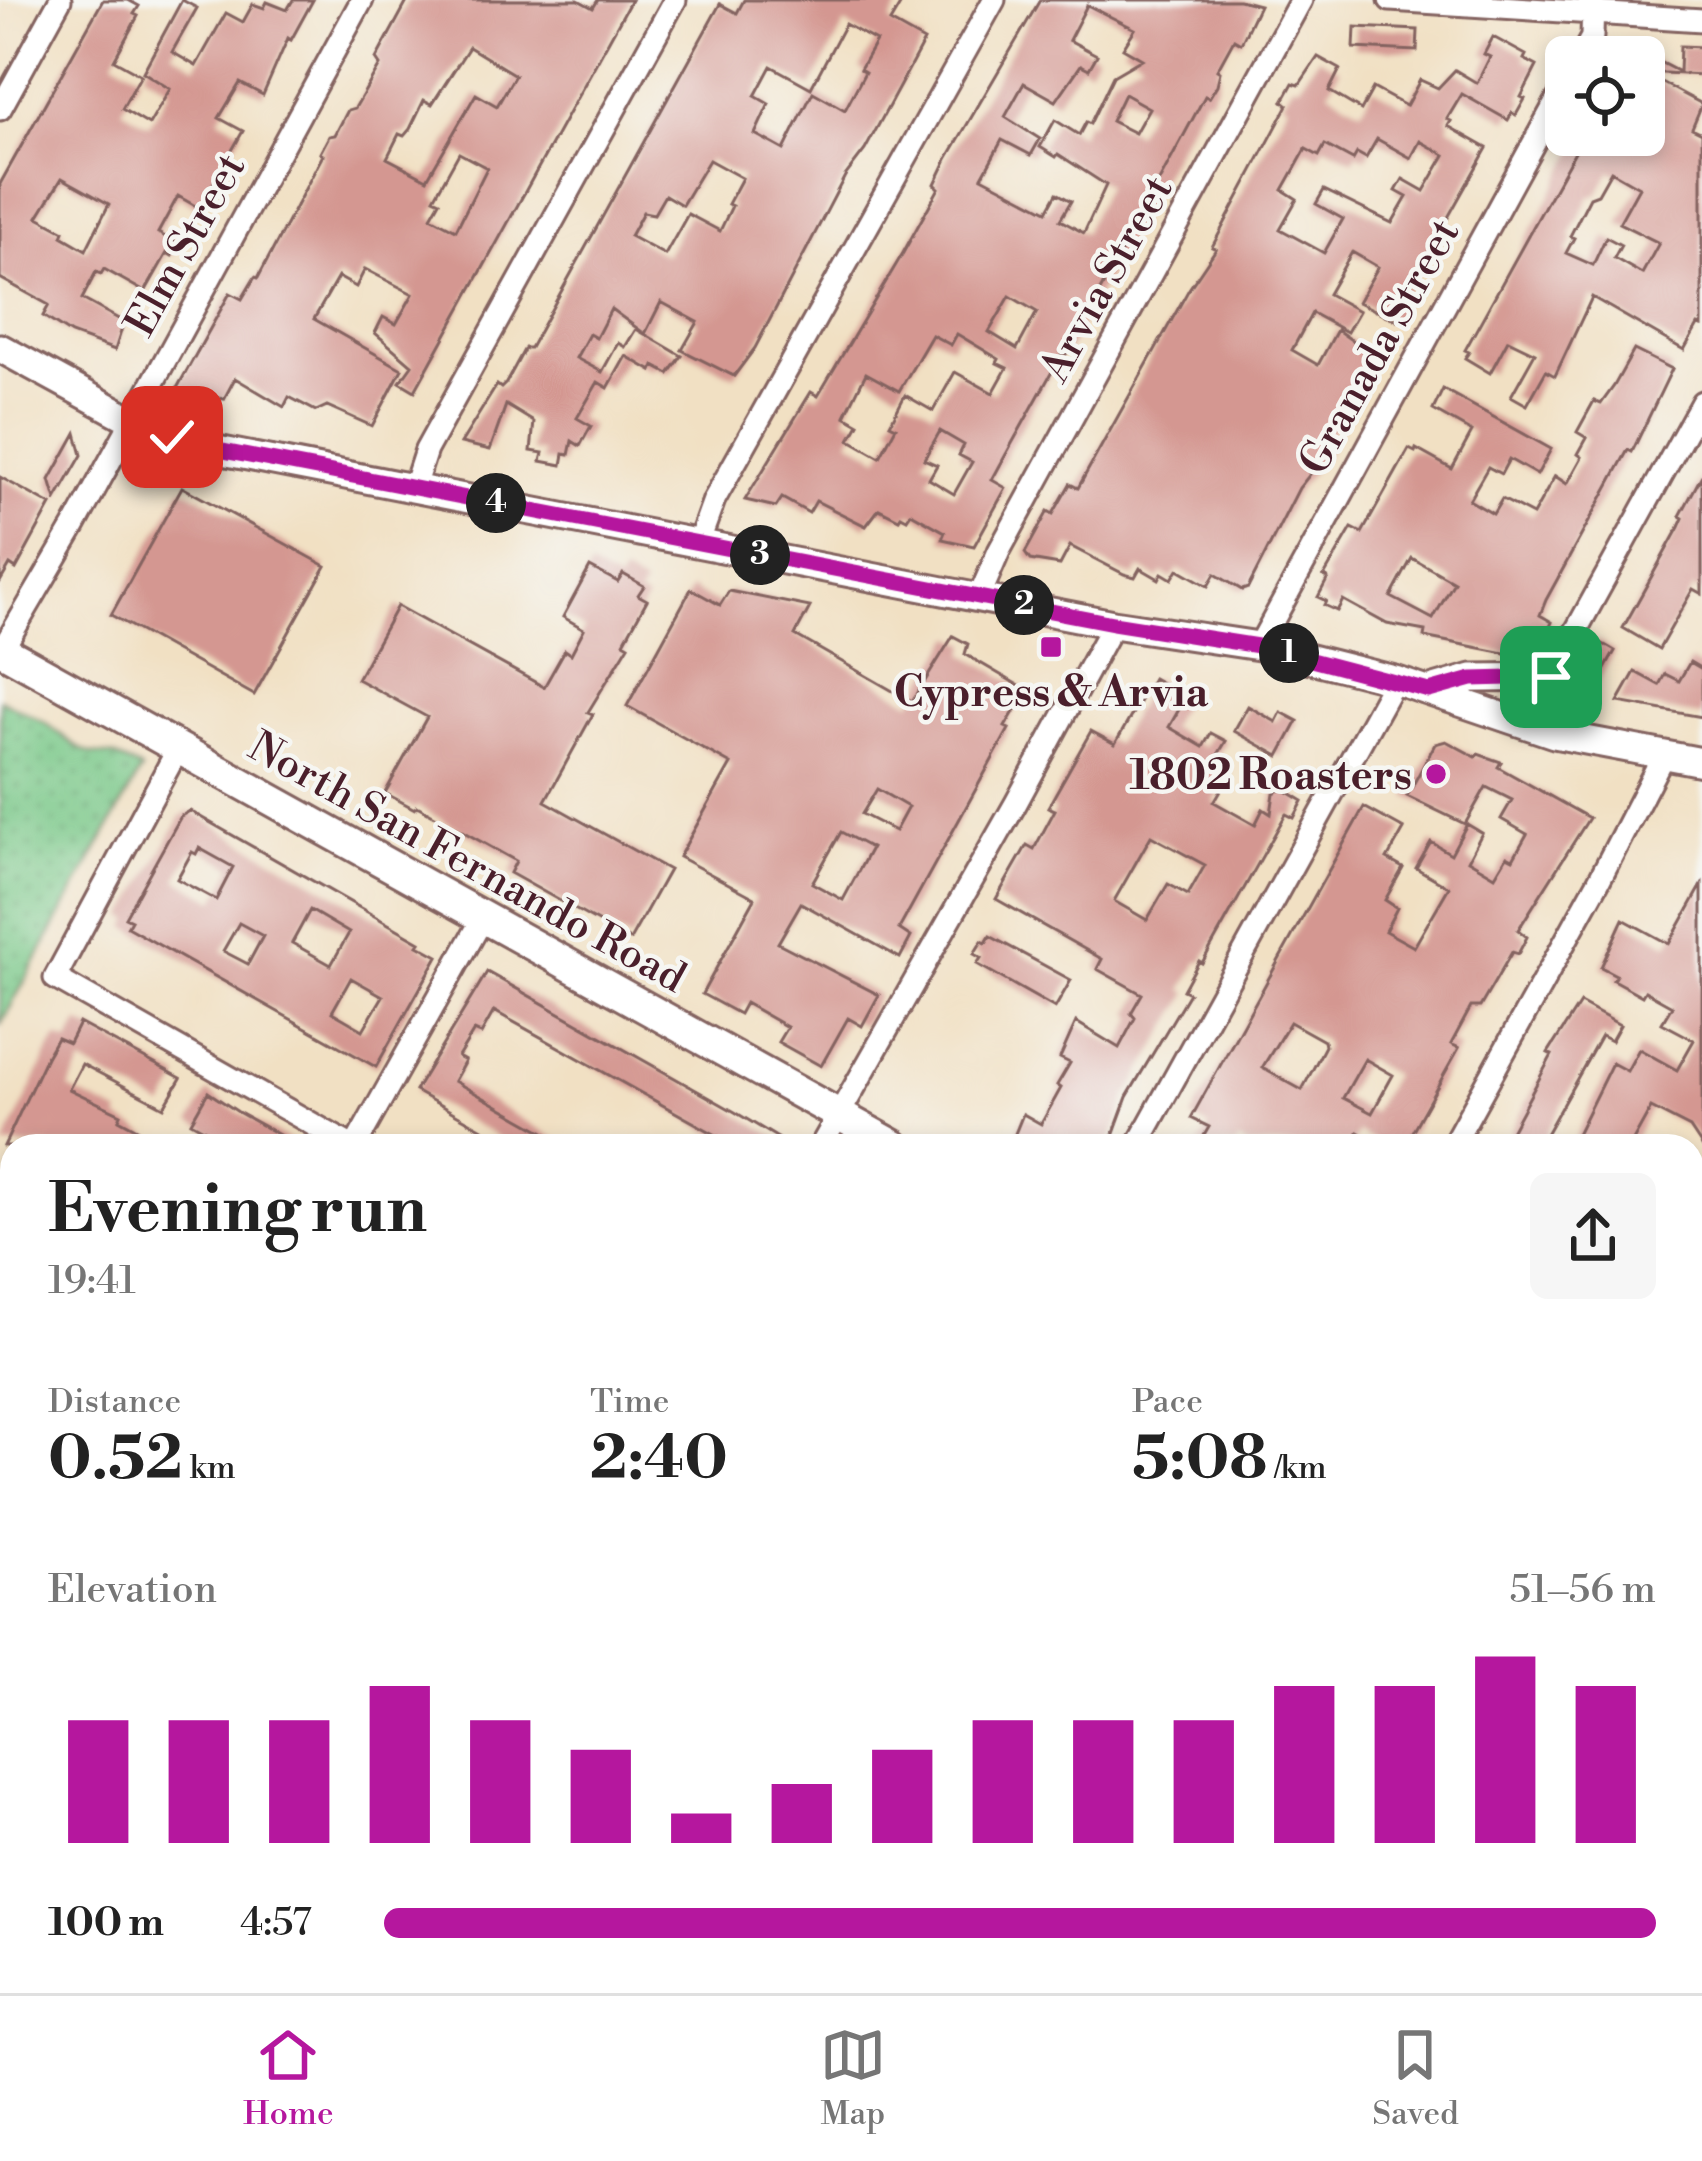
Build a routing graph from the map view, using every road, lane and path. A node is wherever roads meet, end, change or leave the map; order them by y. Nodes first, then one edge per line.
1 (60, 0) edge
2 (362, 0) edge
3 (675, 0) edge
4 (994, 0) edge
5 (1301, 0) edge
6 (1390, 0) edge
7 (1594, 6) edge
8 (1702, 20) edge
9 (1592, 36) edge
10 (0, 109) edge
11 (1545, 122) edge
12 (0, 348) edge
13 (1702, 402) edge
14 (132, 420) junction
15 (414, 487) junction
16 (698, 544) junction
17 (980, 595) junction
18 (1113, 623) junction
19 (1258, 646) junction
20 (1, 650) edge
21 (1551, 677) junction
22 (1395, 680) junction
23 (1429, 691) junction
24 (1526, 724) junction
25 (178, 749) junction
26 (1663, 756) junction
27 (1702, 763) edge
28 (483, 918) junction
29 (838, 1114) junction
30 (332, 1134) edge
31 (360, 1134) edge
32 (827, 1134) edge
33 (874, 1134) edge
34 (1144, 1134) edge
35 (1459, 1134) edge

1 - 10 street
2 - 14 street, Elm Street
3 - 15 street
4 - 16 street
5 - 17 street, Arvia Street
6 - 7 street
7 - 8 street
7 - 9 street
11 - 19 street, Granada Street
12 - 14 street
13 - 21 street
14 - 15 street
14 - 20 street, Elm Street
15 - 16 street
16 - 17 street
17 - 18 street
18 - 19 street
18 - 29 street
19 - 22 street
20 - 25 main road, North San Fernando Road
21 - 23 street
21 - 24 street
22 - 23 street
22 - 34 street
23 - 24 street
24 - 26 street
25 - 28 main road, North San Fernando Road
25 - 30 street
26 - 27 street
26 - 35 street
28 - 29 main road, North San Fernando Road
28 - 31 street
29 - 32 street
29 - 33 main road, North San Fernando Road

